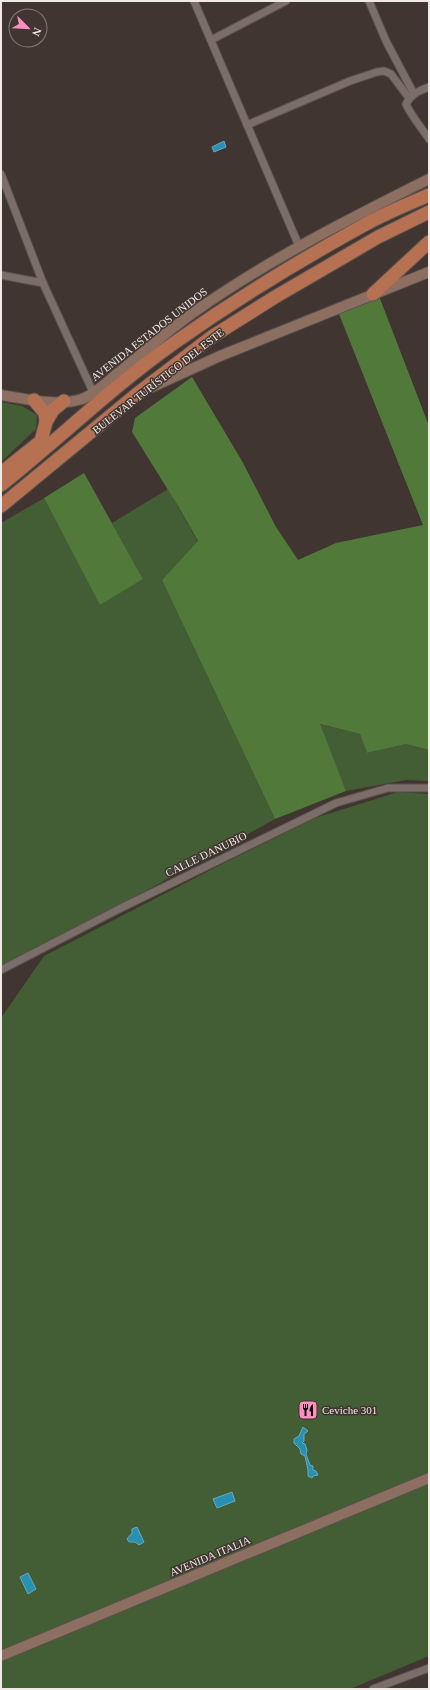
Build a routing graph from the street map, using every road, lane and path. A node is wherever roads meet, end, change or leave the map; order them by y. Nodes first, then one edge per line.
1 (194, 1) edge
2 (286, 1) edge
3 (369, 1) edge
4 (211, 40) junction
5 (429, 87) edge
6 (412, 96) junction
7 (247, 125) junction
8 (429, 139) edge
9 (1, 174) edge
10 (429, 179) edge
11 (429, 195) edge
12 (429, 212) edge
13 (429, 242) edge
14 (299, 246) junction
15 (429, 272) edge
16 (1, 276) edge
17 (43, 282) junction
18 (373, 294) junction
19 (93, 392) junction
20 (137, 394) junction
21 (1, 395) edge
22 (34, 400) junction
23 (64, 402) junction
24 (46, 422) junction
25 (1, 474) edge
26 (1, 485) edge
27 (1, 506) edge
28 (429, 788) edge
29 (1, 970) edge
30 (429, 1478) edge
31 (1, 1656) edge
32 (429, 1668) edge
33 (373, 1689) edge

1 - 4 street
2 - 4 street
3 - 6 street
4 - 7 street
5 - 6 street
6 - 7 street
6 - 8 street
7 - 14 street
9 - 17 street
10 - 14 street, AVENIDA ESTADOS UNIDOS
11 - 26 highway, BULEVAR TURÍSTICO DEL ESTE
12 - 20 highway, BULEVAR TURÍSTICO DEL ESTE
13 - 18 highway
14 - 19 street, AVENIDA ESTADOS UNIDOS
15 - 18 street
16 - 17 street
17 - 19 street
18 - 20 street
19 - 23 street, AVENIDA ESTADOS UNIDOS
20 - 27 highway, BULEVAR TURÍSTICO DEL ESTE
21 - 22 street, AVENIDA ESTADOS UNIDOS
22 - 23 street, AVENIDA ESTADOS UNIDOS
22 - 24 highway
23 - 24 highway
24 - 25 highway
28 - 29 street, CALLE DANUBIO
30 - 31 street, AVENIDA ITALIA
32 - 33 street

